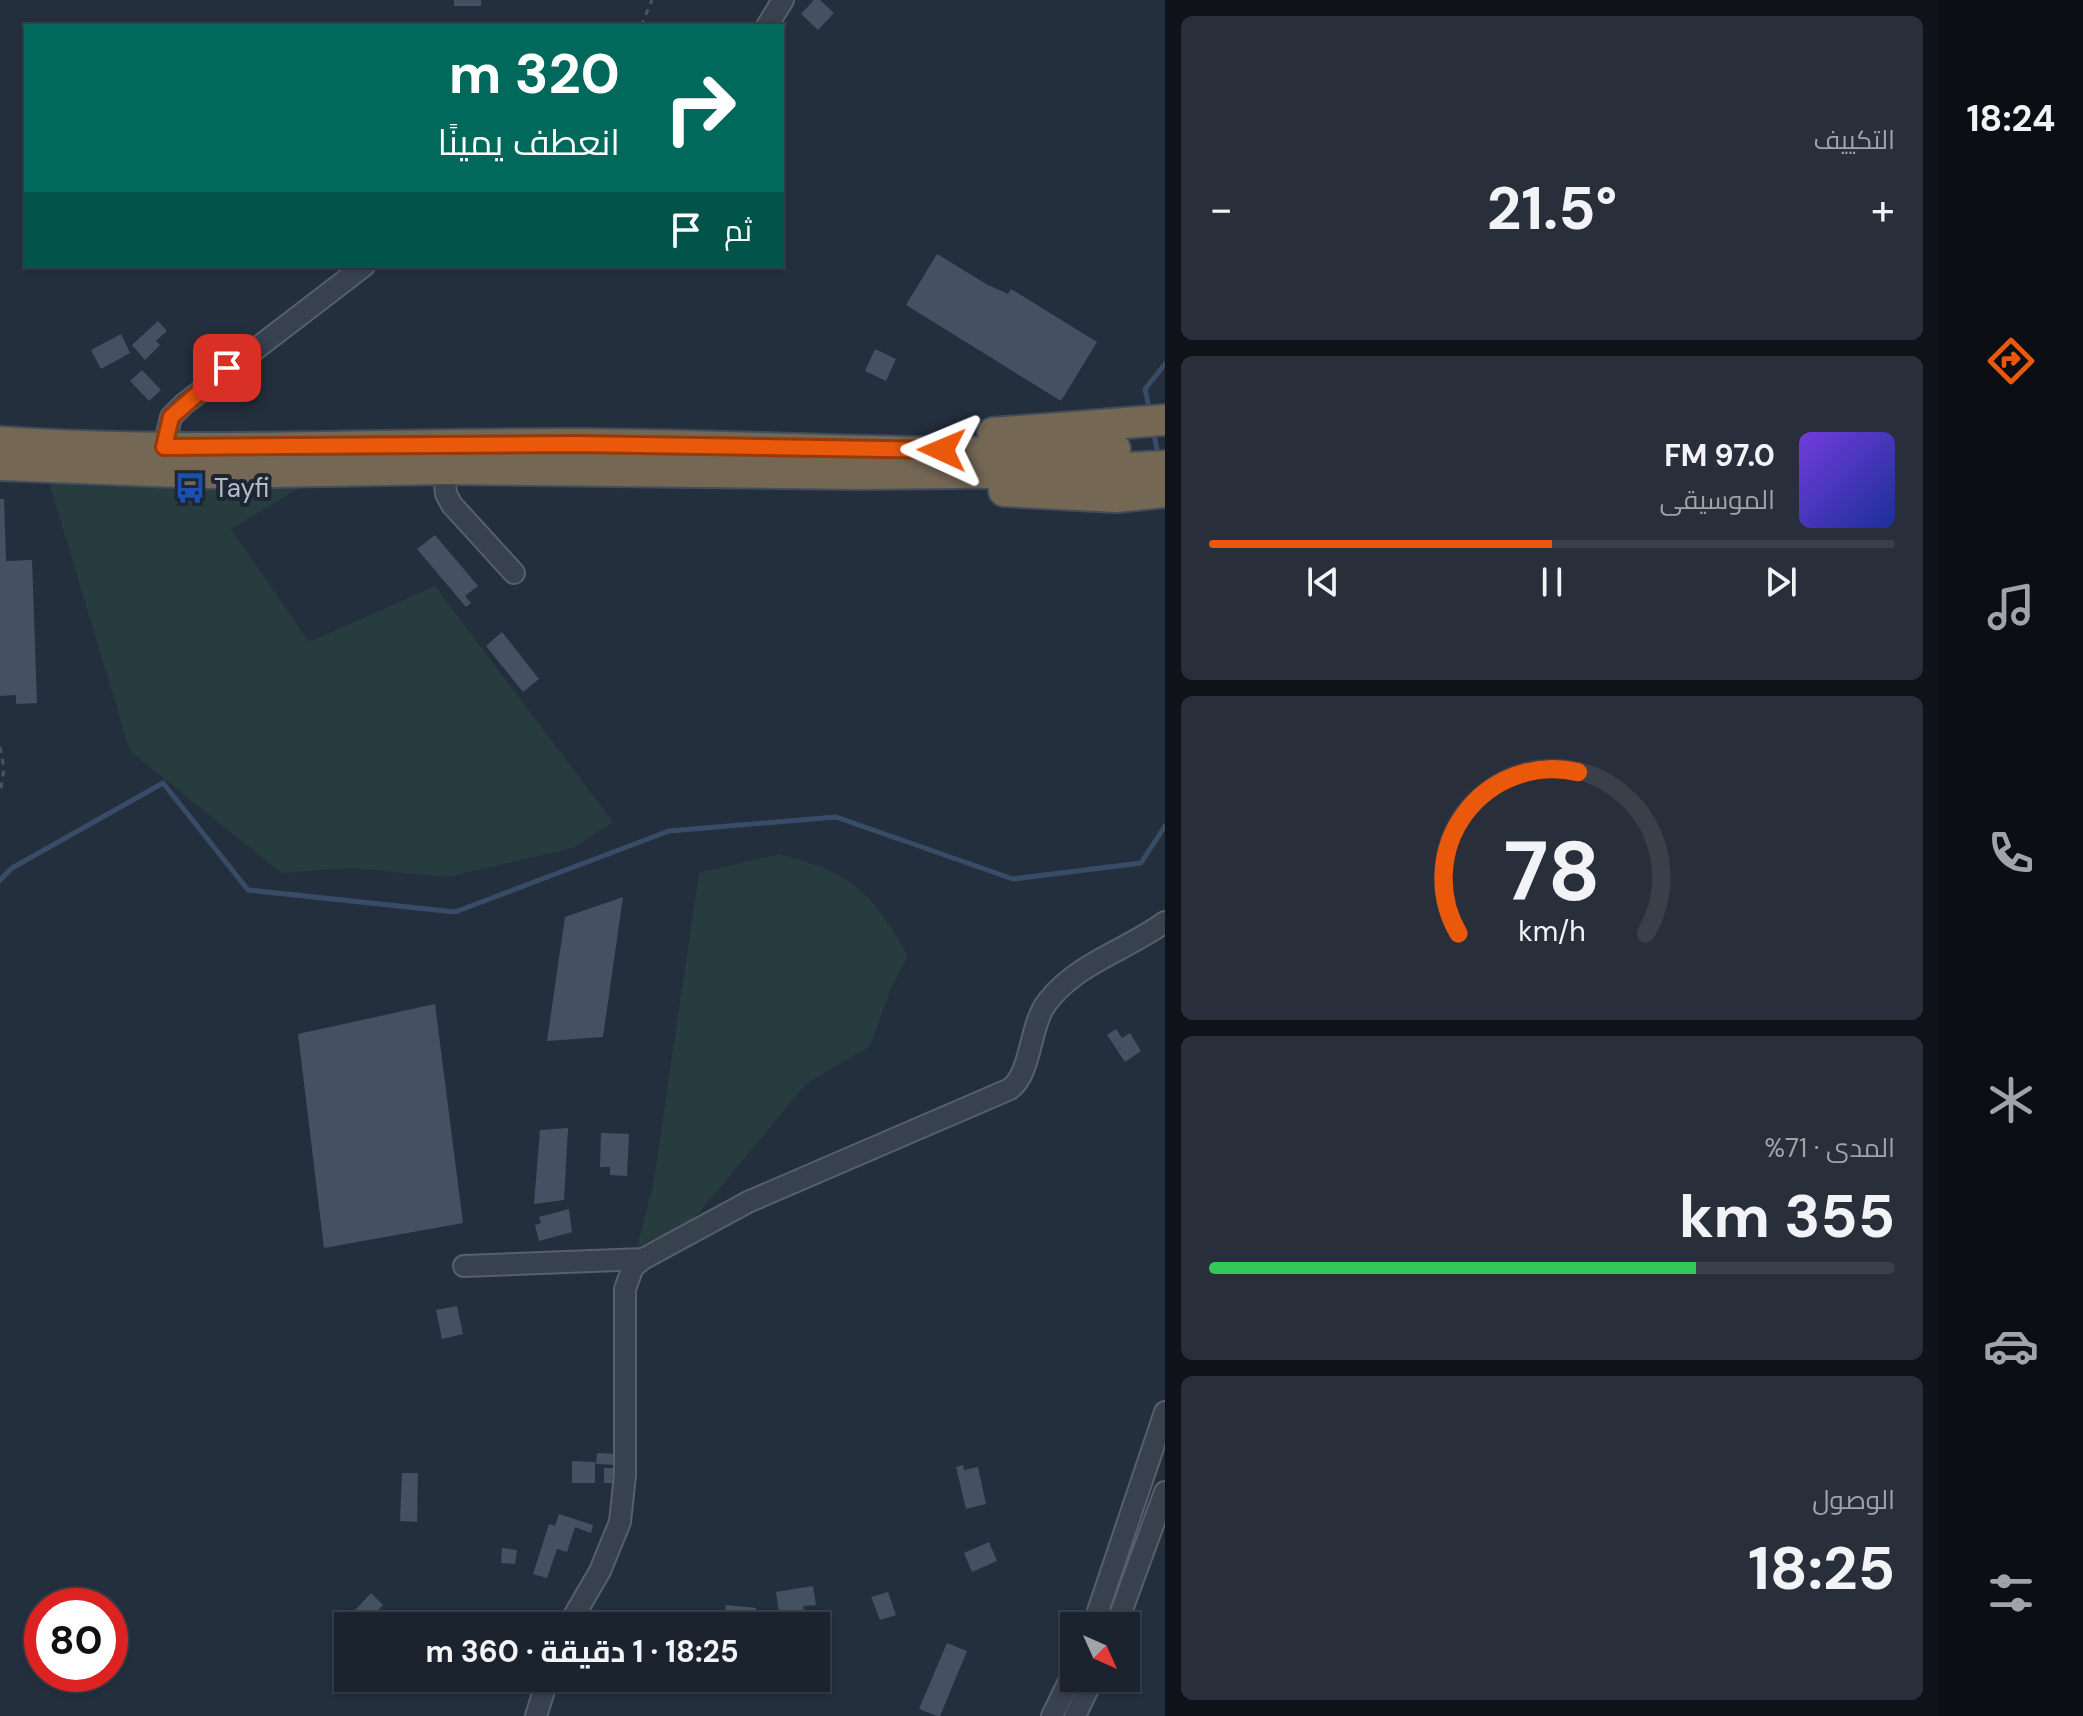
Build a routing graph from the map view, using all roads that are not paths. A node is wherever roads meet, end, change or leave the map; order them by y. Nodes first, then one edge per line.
1 (783, 0) edge
2 (768, 24) edge
3 (361, 268) edge
4 (1165, 420) edge
5 (0, 442) edge
6 (1165, 446) edge
7 (164, 447) junction
8 (1109, 460) junction
9 (0, 465) edge
10 (1165, 466) edge
11 (444, 469) junction
12 (1165, 492) edge
13 (514, 573) dead end
14 (1165, 922) edge
15 (643, 1259) junction
16 (464, 1266) dead end
17 (1165, 1412) edge
18 (1163, 1502) edge
19 (576, 1612) edge
20 (1098, 1612) edge
21 (1121, 1612) edge
22 (544, 1692) edge
23 (1064, 1692) edge
24 (1086, 1692) edge
25 (536, 1716) edge
26 (1052, 1716) edge
27 (1075, 1716) edge

1 - 2 street
3 - 7 street
4 - 8 highway
5 - 7 highway
6 - 8 highway
7 - 8 highway
8 - 10 highway
8 - 11 highway
8 - 12 highway
9 - 11 highway
11 - 13 street
14 - 15 street
15 - 16 street
15 - 19 street
17 - 20 street
18 - 21 street
22 - 25 street
23 - 26 street
24 - 27 street

